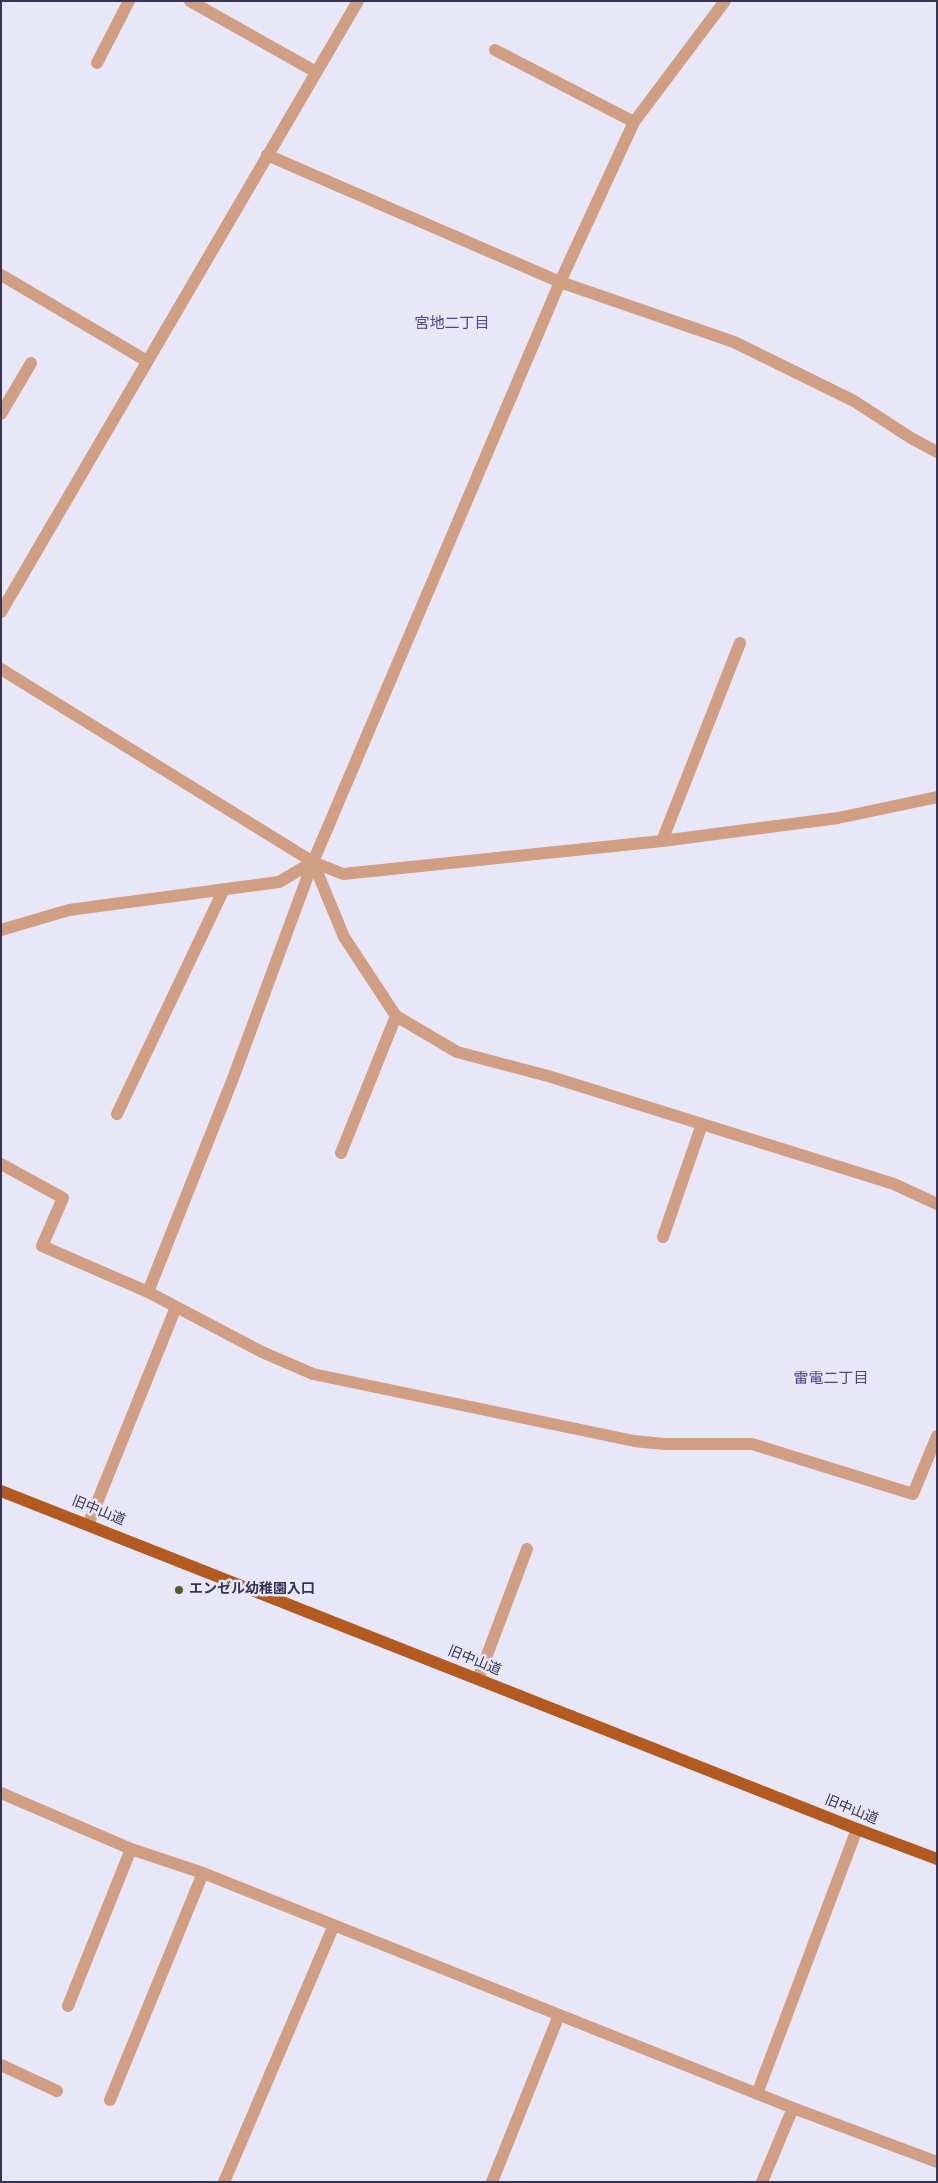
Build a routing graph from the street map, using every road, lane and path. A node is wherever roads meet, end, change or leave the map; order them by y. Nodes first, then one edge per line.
1 (128, 1) edge
2 (190, 1) edge
3 (358, 1) edge
4 (725, 1) edge
5 (495, 50) dead end
6 (97, 63) dead end
7 (316, 72) junction
8 (634, 122) junction
9 (268, 155) junction
10 (1, 275) edge
11 (560, 282) junction
12 (147, 361) junction
13 (31, 363) dead end
14 (1, 414) edge
15 (937, 452) edge
16 (1, 612) edge
17 (740, 643) dead end
18 (1, 669) edge
19 (937, 797) edge
20 (662, 841) junction
21 (313, 862) junction
22 (224, 889) junction
23 (1, 930) edge
24 (396, 1016) junction
25 (116, 1114) dead end
26 (702, 1124) junction
27 (341, 1153) dead end
28 (1, 1164) edge
29 (937, 1204) edge
30 (663, 1237) dead end
31 (148, 1292) junction
32 (176, 1307) junction
33 (937, 1436) edge
34 (1, 1491) edge
35 (88, 1525) junction
36 (526, 1549) dead end
37 (478, 1679) junction
38 (1, 1793) edge
39 (857, 1830) junction
40 (131, 1849) junction
41 (937, 1859) edge
42 (203, 1873) junction
43 (334, 1925) junction
44 (68, 2006) dead end
45 (560, 2015) junction
46 (1, 2065) edge
47 (57, 2091) dead end
48 (757, 2094) junction
49 (110, 2100) dead end
50 (793, 2108) junction
51 (935, 2163) edge
52 (224, 2182) edge
53 (492, 2182) edge
54 (762, 2182) edge

1 - 6 street
2 - 7 street
3 - 7 street
4 - 8 street
5 - 8 street
7 - 9 street
8 - 11 street
9 - 11 street
9 - 12 street
10 - 12 street
11 - 15 street
11 - 21 street
12 - 16 street
13 - 14 street
17 - 20 street
18 - 21 street
19 - 20 street
20 - 21 street
21 - 22 street
21 - 24 street
21 - 31 street
22 - 23 street
22 - 25 street
24 - 26 street
24 - 27 street
26 - 29 street
26 - 30 street
28 - 31 street
31 - 32 street
32 - 33 street
32 - 35 street
34 - 35 main road, 旧中山道
35 - 37 main road, 旧中山道
36 - 37 street
37 - 39 main road, 旧中山道
38 - 40 street
39 - 41 main road, 旧中山道
39 - 48 street
40 - 42 street
40 - 44 street
42 - 43 street
42 - 49 street
43 - 45 street
43 - 52 street
45 - 48 street
45 - 53 street
46 - 47 street
48 - 50 street
50 - 51 street
50 - 54 street

